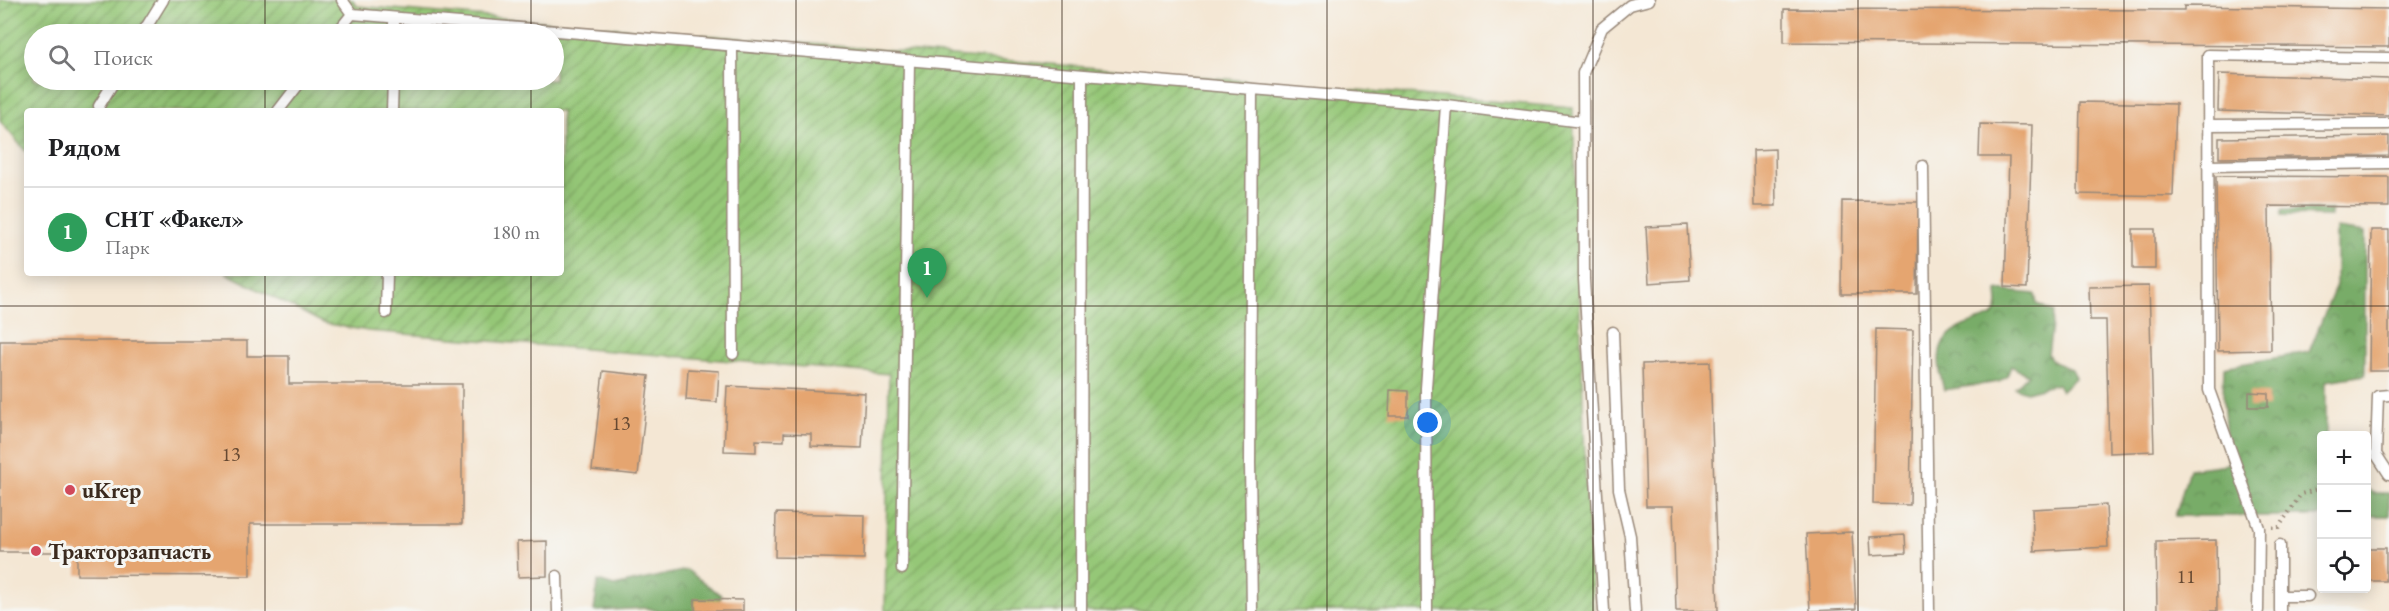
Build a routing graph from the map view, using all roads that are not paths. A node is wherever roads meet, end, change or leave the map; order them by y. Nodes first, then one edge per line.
1 (163, 0) edge
2 (342, 0) edge
3 (1649, 0) edge
4 (1628, 3) edge
5 (351, 14) junction
6 (394, 18) junction
7 (148, 24) edge
8 (344, 24) edge
9 (394, 24) edge
10 (466, 24) edge
11 (564, 32) edge
12 (732, 46) junction
13 (2389, 58) edge
14 (909, 60) junction
15 (1082, 75) junction
16 (1252, 89) junction
17 (109, 90) edge
18 (294, 90) edge
19 (393, 90) edge
20 (1446, 105) junction
21 (99, 106) dead end
22 (280, 108) edge
23 (392, 108) edge
24 (1582, 122) junction
25 (2208, 124) junction
26 (2389, 124) edge
27 (2389, 163) edge
28 (1923, 166) dead end
29 (2208, 166) junction
30 (387, 276) edge
31 (386, 313) dead end
32 (1613, 332) dead end
33 (733, 354) dead end
34 (2389, 396) edge
35 (2389, 474) edge
36 (2280, 545) dead end
37 (902, 569) dead end
38 (557, 576) dead end
39 (2280, 596) junction
40 (2308, 596) dead end
41 (558, 611) edge
42 (1081, 611) edge
43 (1252, 611) edge
44 (1427, 611) edge
45 (1604, 611) edge
46 (1635, 611) edge
47 (1929, 611) edge
48 (2258, 611) edge
49 (2280, 611) edge

1 - 7 lane
2 - 5 lane
3 - 4 lane
4 - 24 lane
5 - 6 lane
5 - 8 lane
6 - 9 lane
6 - 10 lane
11 - 12 lane
12 - 14 lane
12 - 33 lane
13 - 25 lane
14 - 15 lane
14 - 37 lane
15 - 16 lane
15 - 42 lane
16 - 20 lane
16 - 43 lane
17 - 21 lane
18 - 22 lane
19 - 23 lane
20 - 24 lane
20 - 44 lane
24 - 45 lane
25 - 26 lane
25 - 29 lane
27 - 29 lane
28 - 47 lane
29 - 48 lane
30 - 31 lane
32 - 46 lane
34 - 35 lane
36 - 39 lane
38 - 41 lane
39 - 40 lane
39 - 49 lane

